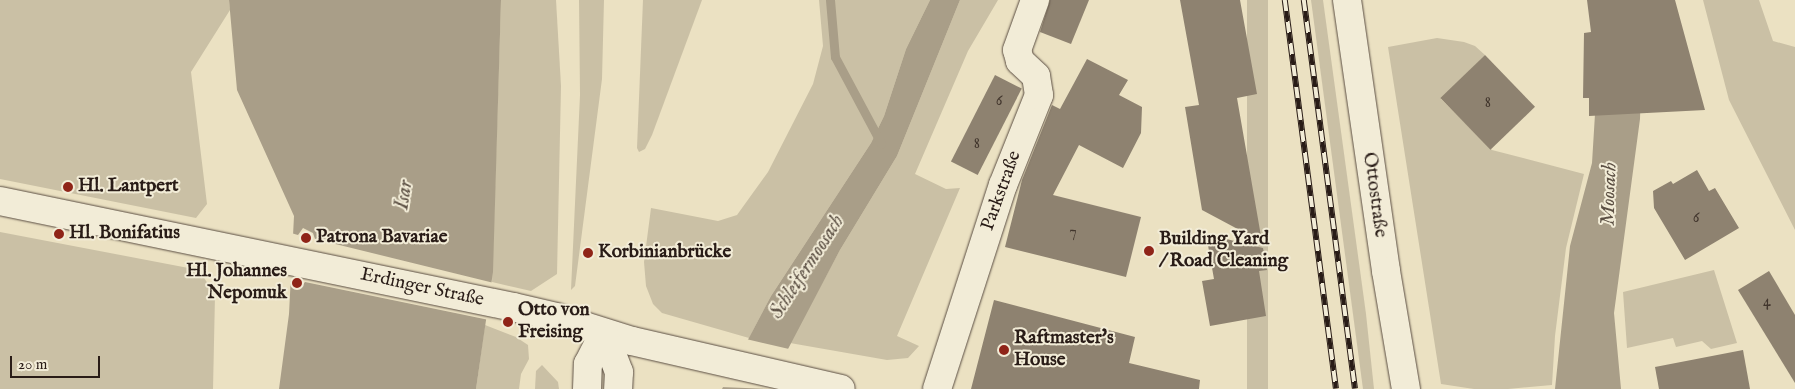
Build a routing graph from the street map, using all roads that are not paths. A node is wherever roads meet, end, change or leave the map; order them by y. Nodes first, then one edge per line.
1 (1035, 0) edge
2 (1347, 0) edge
3 (0, 201) edge
4 (604, 333) junction
5 (587, 389) edge
6 (618, 389) edge
7 (841, 389) edge
8 (937, 389) edge
9 (1406, 389) edge

1 - 8 street, Parkstraße
2 - 9 street, Ottostraße
3 - 4 street, Erdinger Straße
4 - 5 street
4 - 6 street
4 - 7 street, Erdinger Straße

